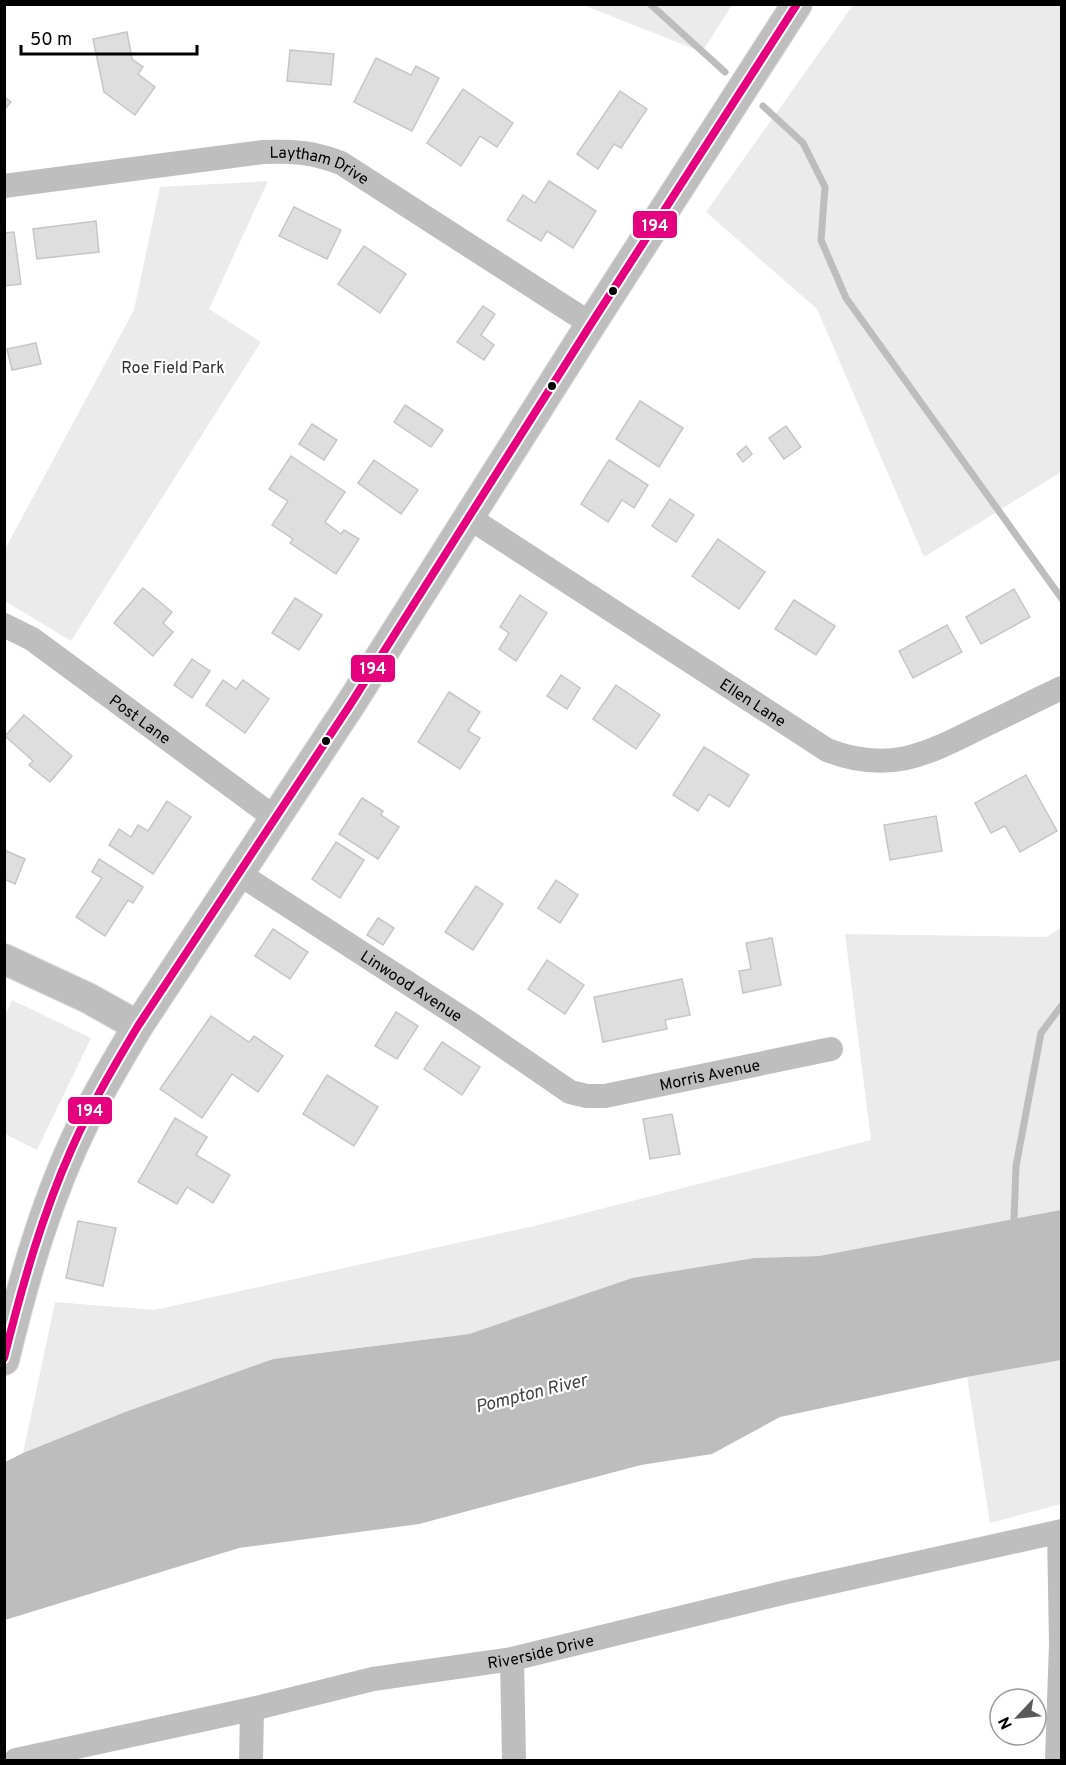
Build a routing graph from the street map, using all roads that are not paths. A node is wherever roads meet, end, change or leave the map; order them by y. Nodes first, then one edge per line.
1 (797, 4) edge
2 (4, 186) edge
3 (591, 324) junction
4 (468, 517) junction
5 (4, 625) edge
6 (1062, 688) edge
7 (275, 818) junction
8 (238, 873) junction
9 (4, 958) edge
10 (138, 1026) junction
11 (831, 1049) dead end
12 (587, 1096) joint
13 (4, 1360) edge
14 (1060, 1532) edge
15 (512, 1659) junction
16 (252, 1709) junction
17 (16, 1761) edge
18 (250, 1761) edge
19 (514, 1761) edge
20 (1058, 1761) edge

1 - 3 main road
2 - 3 street, Laytham Drive
3 - 4 main road
4 - 6 street, Ellen Lane
4 - 7 main road
5 - 7 street, Post Lane
7 - 8 main road
8 - 10 main road
8 - 12 street, Linwood Avenue
9 - 10 main road
10 - 13 main road
11 - 12 street, Morris Avenue
14 - 15 street, Riverside Drive
14 - 20 street
15 - 16 street, Riverside Drive
15 - 19 street
16 - 17 street, Riverside Drive
16 - 18 street

